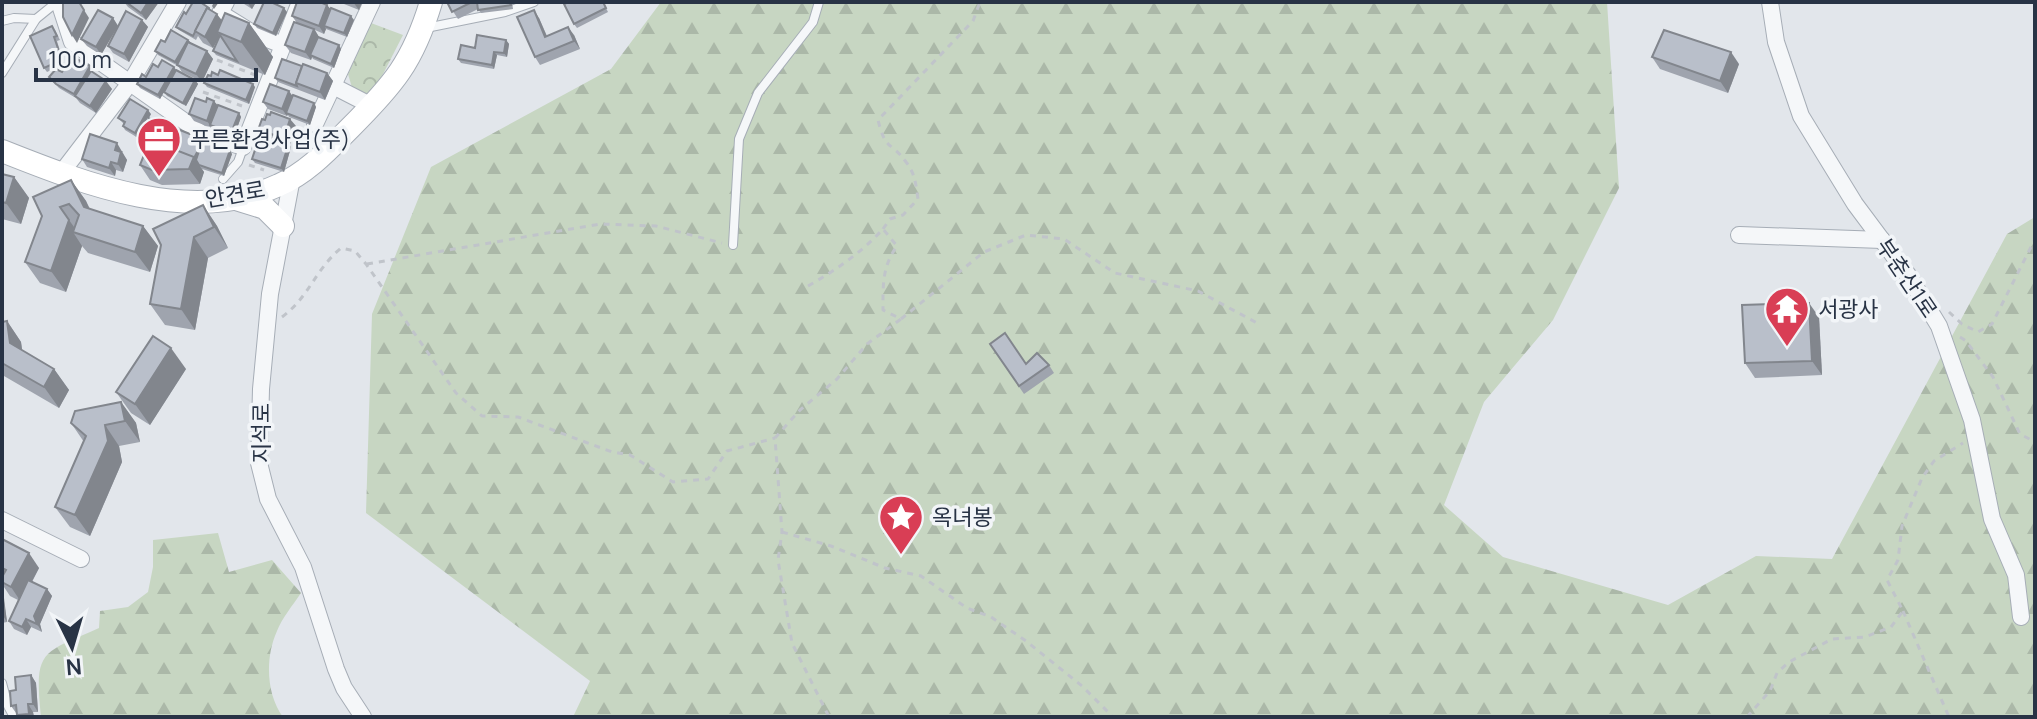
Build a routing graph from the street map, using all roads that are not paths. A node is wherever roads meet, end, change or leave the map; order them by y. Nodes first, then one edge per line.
1 (58, 2) edge
2 (178, 2) edge
3 (226, 2) edge
4 (300, 2) edge
5 (372, 2) edge
6 (431, 2) edge
7 (534, 2) edge
8 (819, 2) edge
9 (1770, 2) edge
10 (36, 19) junction
11 (2, 21) edge
12 (422, 29) junction
13 (283, 45) junction
14 (2, 73) edge
15 (130, 83) junction
16 (333, 86) junction
17 (372, 106) junction
18 (315, 124) dead end
19 (243, 147) junction
20 (2, 151) edge
21 (62, 172) junction
22 (292, 178) junction
23 (227, 189) junction
24 (283, 226) junction
25 (1739, 235) dead end
26 (1882, 240) junction
27 (733, 245) road end
28 (2, 520) edge
29 (81, 559) dead end
30 (2021, 617) dead end
31 (2, 683) edge
32 (14, 717) edge
33 (363, 717) edge

1 - 10 lane
1 - 15 street
2 - 15 street
3 - 13 street
4 - 13 street
5 - 16 street
6 - 12 street, 안견로
7 - 12 lane
8 - 27 lane
9 - 26 street, 부춘산1로
10 - 11 lane
10 - 14 lane
12 - 17 street, 안견로
13 - 19 street
15 - 19 street
15 - 21 street
16 - 17 street
16 - 18 street
17 - 22 street, 안견로
19 - 23 lane
20 - 21 street, 안견로
21 - 23 street, 안견로
22 - 23 street, 안견로
22 - 24 street, 지석로
23 - 24 street
24 - 33 street, 지석로
25 - 26 street
26 - 30 street, 부춘산1로
28 - 29 street
31 - 32 lane

